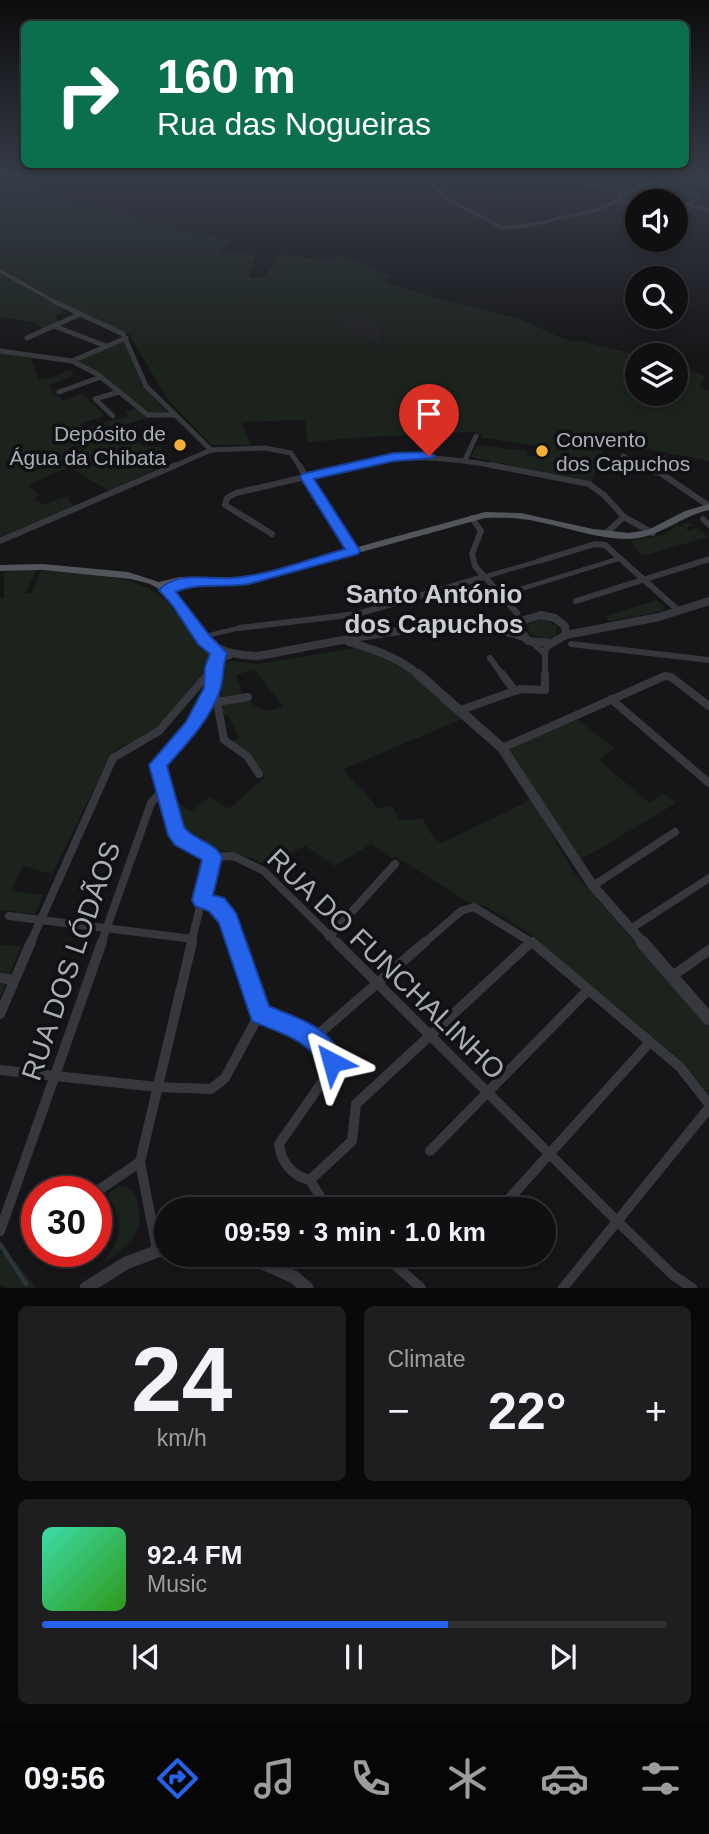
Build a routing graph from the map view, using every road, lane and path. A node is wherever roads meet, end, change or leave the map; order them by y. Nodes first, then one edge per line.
1 (0, 271) edge
2 (78, 315) junction
3 (54, 326) junction
4 (27, 338) dead end
5 (126, 338) junction
6 (106, 346) junction
7 (0, 351) edge
8 (72, 361) junction
9 (100, 377) junction
10 (59, 392) dead end
11 (119, 392) junction
12 (174, 415) junction
13 (113, 416) dead end
14 (476, 436) dead end
15 (211, 450) junction
16 (623, 456) dead end
17 (664, 458) dead end
18 (465, 460) junction
19 (657, 472) junction
20 (307, 477) junction
21 (709, 506) edge
22 (624, 517) junction
23 (472, 518) junction
24 (702, 519) dead end
25 (709, 525) edge
26 (607, 533) junction
27 (653, 533) junction
28 (272, 534) dead end
29 (0, 541) edge
30 (353, 551) junction
31 (622, 558) junction
32 (709, 559) edge
33 (539, 561) joint
34 (0, 568) edge
35 (484, 577) junction
36 (645, 579) junction
37 (162, 588) junction
38 (501, 595) junction
39 (576, 601) dead end
40 (709, 601) edge
41 (679, 611) junction
42 (520, 619) junction
43 (239, 628) joint
44 (508, 629) junction
45 (567, 635) junction
46 (202, 637) junction
47 (524, 638) junction
48 (533, 643) junction
49 (553, 644) junction
50 (374, 645) junction
51 (545, 654) junction
52 (491, 658) dead end
53 (216, 660) junction
54 (709, 660) edge
55 (214, 685) junction
56 (515, 691) junction
57 (248, 698) dead end
58 (611, 699) junction
59 (217, 702) junction
60 (709, 706) edge
61 (461, 710) junction
62 (502, 748) junction
63 (259, 774) dead end
64 (709, 783) edge
65 (164, 789) junction
66 (675, 832) dead end
67 (212, 857) junction
68 (395, 864) dead end
69 (709, 878) edge
70 (593, 886) junction
71 (202, 900) junction
72 (9, 916) dead end
73 (40, 919) junction
74 (108, 927) junction
75 (632, 928) junction
76 (328, 937) junction
77 (192, 939) junction
78 (531, 942) junction
79 (709, 950) edge
80 (671, 977) junction
81 (0, 978) edge
82 (14, 980) junction
83 (376, 985) junction
84 (588, 990) junction
85 (260, 1013) junction
86 (0, 1014) edge
87 (709, 1019) edge
88 (315, 1037) junction
89 (429, 1037) junction
90 (650, 1042) junction
91 (0, 1070) edge
92 (56, 1075) junction
93 (157, 1087) junction
94 (486, 1093) junction
95 (709, 1106) edge
96 (430, 1151) dead end
97 (549, 1154) junction
98 (140, 1162) junction
99 (310, 1180) junction
100 (112, 1181) edge
101 (320, 1197) edge
102 (511, 1197) edge
103 (154, 1220) edge
104 (617, 1221) junction
105 (0, 1231) edge
106 (154, 1252) edge
107 (271, 1267) edge
108 (397, 1267) edge
109 (86, 1288) edge
110 (307, 1288) edge
111 (421, 1288) edge
112 (563, 1288) edge
113 (692, 1288) edge

1 - 2 street
2 - 3 street
2 - 5 street
3 - 4 street
3 - 6 street
5 - 6 street
5 - 12 street
6 - 8 street
7 - 8 street
8 - 9 street
9 - 10 street
9 - 11 street
11 - 12 street
11 - 13 street
12 - 15 street
14 - 18 street
15 - 20 street
15 - 29 street
16 - 19 street
17 - 19 street
18 - 20 street
18 - 22 street
19 - 21 street
20 - 28 street
20 - 30 street
21 - 27 main road
22 - 26 street
22 - 27 street
23 - 26 main road
23 - 30 main road
23 - 35 street
24 - 25 street
26 - 27 main road
30 - 37 main road
31 - 33 street
31 - 36 street
31 - 38 street
32 - 36 street
33 - 35 street
34 - 37 main road
35 - 38 street
35 - 43 street
36 - 39 street
36 - 41 street
37 - 46 street
38 - 42 street
40 - 41 street
41 - 45 street
42 - 44 street
42 - 45 street
42 - 47 street
43 - 46 street
44 - 47 street
44 - 50 street
45 - 49 street
45 - 54 street
46 - 53 street
47 - 48 street
48 - 49 street
48 - 51 street
49 - 51 street
50 - 53 street
50 - 61 street
51 - 56 street
52 - 56 street
53 - 55 street
53 - 73 street
55 - 59 street
55 - 65 street, RUA DO FUNCHALINHO
56 - 61 street
57 - 59 street
58 - 60 street
58 - 62 street
58 - 64 street
59 - 63 street
61 - 62 street
62 - 70 street
65 - 67 street, RUA DO FUNCHALINHO
65 - 74 street, RUA DOS LÓDÃOS
66 - 70 street
67 - 71 street
67 - 76 street, RUA DO FUNCHALINHO
68 - 76 street
69 - 75 street
70 - 75 street
71 - 77 street
71 - 85 street
72 - 73 street
73 - 74 street
73 - 82 street
74 - 77 street
74 - 92 street, RUA DOS LÓDÃOS
75 - 80 street
76 - 83 street, RUA DO FUNCHALINHO
77 - 93 street
78 - 83 street
78 - 84 street
78 - 89 street
79 - 80 street
80 - 87 street
81 - 82 street
82 - 86 street
83 - 88 street
83 - 89 street, RUA DO FUNCHALINHO
84 - 90 street
84 - 94 street
85 - 88 street
85 - 93 street
88 - 99 street
89 - 94 street, RUA DO FUNCHALINHO
89 - 99 street
90 - 95 street
90 - 97 street
91 - 92 street
92 - 93 street
92 - 105 street, RUA DOS LÓDÃOS
93 - 98 street
94 - 96 street
94 - 97 street, RUA DO FUNCHALINHO
95 - 104 street
97 - 102 street
97 - 104 street, RUA DO FUNCHALINHO
98 - 100 street
98 - 103 street
99 - 101 street
104 - 112 street
104 - 113 street, RUA DO FUNCHALINHO
106 - 109 street
107 - 110 street
108 - 111 street

